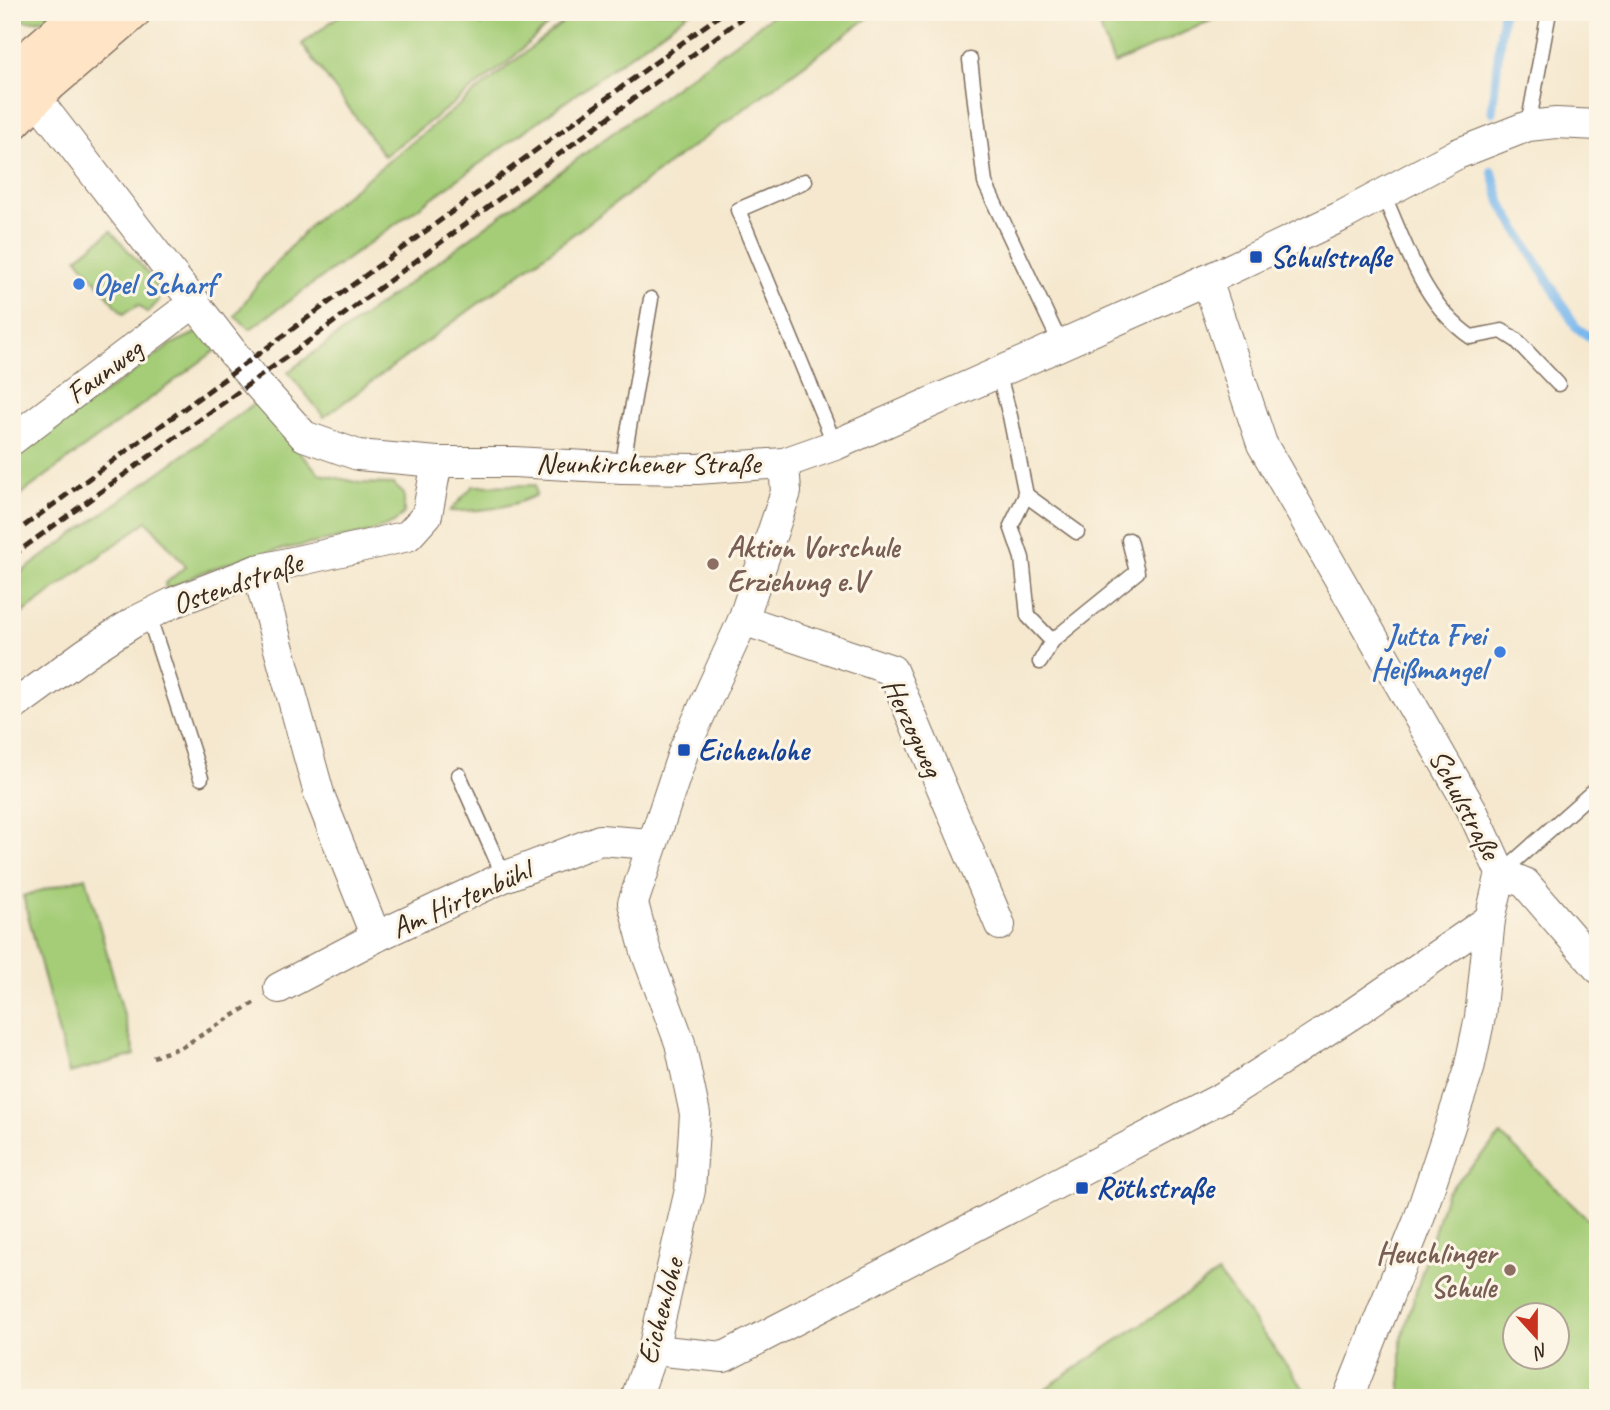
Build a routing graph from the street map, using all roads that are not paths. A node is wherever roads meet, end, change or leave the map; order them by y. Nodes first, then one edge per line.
1 (84, 12) edge
2 (131, 12) edge
3 (1549, 12) edge
4 (970, 60) dead end
5 (17, 86) edge
6 (1598, 125) edge
7 (1528, 126) junction
8 (805, 181) dead end
9 (1383, 194) junction
10 (1207, 280) junction
11 (651, 299) dead end
12 (195, 302) junction
13 (1061, 345) junction
14 (998, 372) junction
15 (1558, 384) dead end
16 (12, 440) edge
17 (835, 445) junction
18 (437, 462) junction
19 (784, 463) junction
20 (622, 468) junction
21 (1026, 495) junction
22 (1077, 532) dead end
23 (1129, 540) dead end
24 (257, 570) junction
25 (148, 614) junction
26 (743, 620) junction
27 (1052, 642) junction
28 (1040, 662) dead end
29 (12, 707) edge
30 (459, 775) dead end
31 (201, 778) dead end
32 (1598, 787) edge
33 (651, 844) junction
34 (1501, 873) junction
35 (504, 877) junction
36 (1490, 919) junction
37 (1000, 925) dead end
38 (376, 937) junction
39 (1598, 968) edge
40 (279, 988) road end
41 (653, 1350) junction
42 (636, 1398) edge
43 (1348, 1398) edge

1 - 5 main road
2 - 5 main road
3 - 7 lane
4 - 13 lane
5 - 12 street, Neunkirchener Straße
6 - 7 street, Neunkirchener Straße
7 - 9 street, Neunkirchener Straße
8 - 17 lane
9 - 10 street, Neunkirchener Straße
9 - 15 lane
10 - 13 street, Neunkirchener Straße
10 - 34 street, Schulstraße
11 - 20 lane
12 - 16 street, Faunweg
12 - 18 street, Neunkirchener Straße
13 - 14 street, Neunkirchener Straße
14 - 17 street, Neunkirchener Straße
14 - 21 lane
17 - 19 street, Neunkirchener Straße
18 - 20 street, Neunkirchener Straße
18 - 24 street, Ostendstraße
19 - 20 street, Neunkirchener Straße
19 - 26 street, Eichenlohe
21 - 22 lane
21 - 27 lane
23 - 27 lane
24 - 25 street, Ostendstraße
24 - 38 street
25 - 29 street, Ostendstraße
25 - 31 lane
26 - 33 street, Eichenlohe
26 - 37 street, Herzogweg
27 - 28 lane
30 - 35 lane
32 - 34 lane
33 - 35 street, Am Hirtenbühl
33 - 41 street, Eichenlohe
34 - 36 street, Schulstraße
34 - 39 street
35 - 38 street, Am Hirtenbühl
36 - 41 street
36 - 43 street, Schulstraße
38 - 40 street, Am Hirtenbühl
41 - 42 street, Eichenlohe

